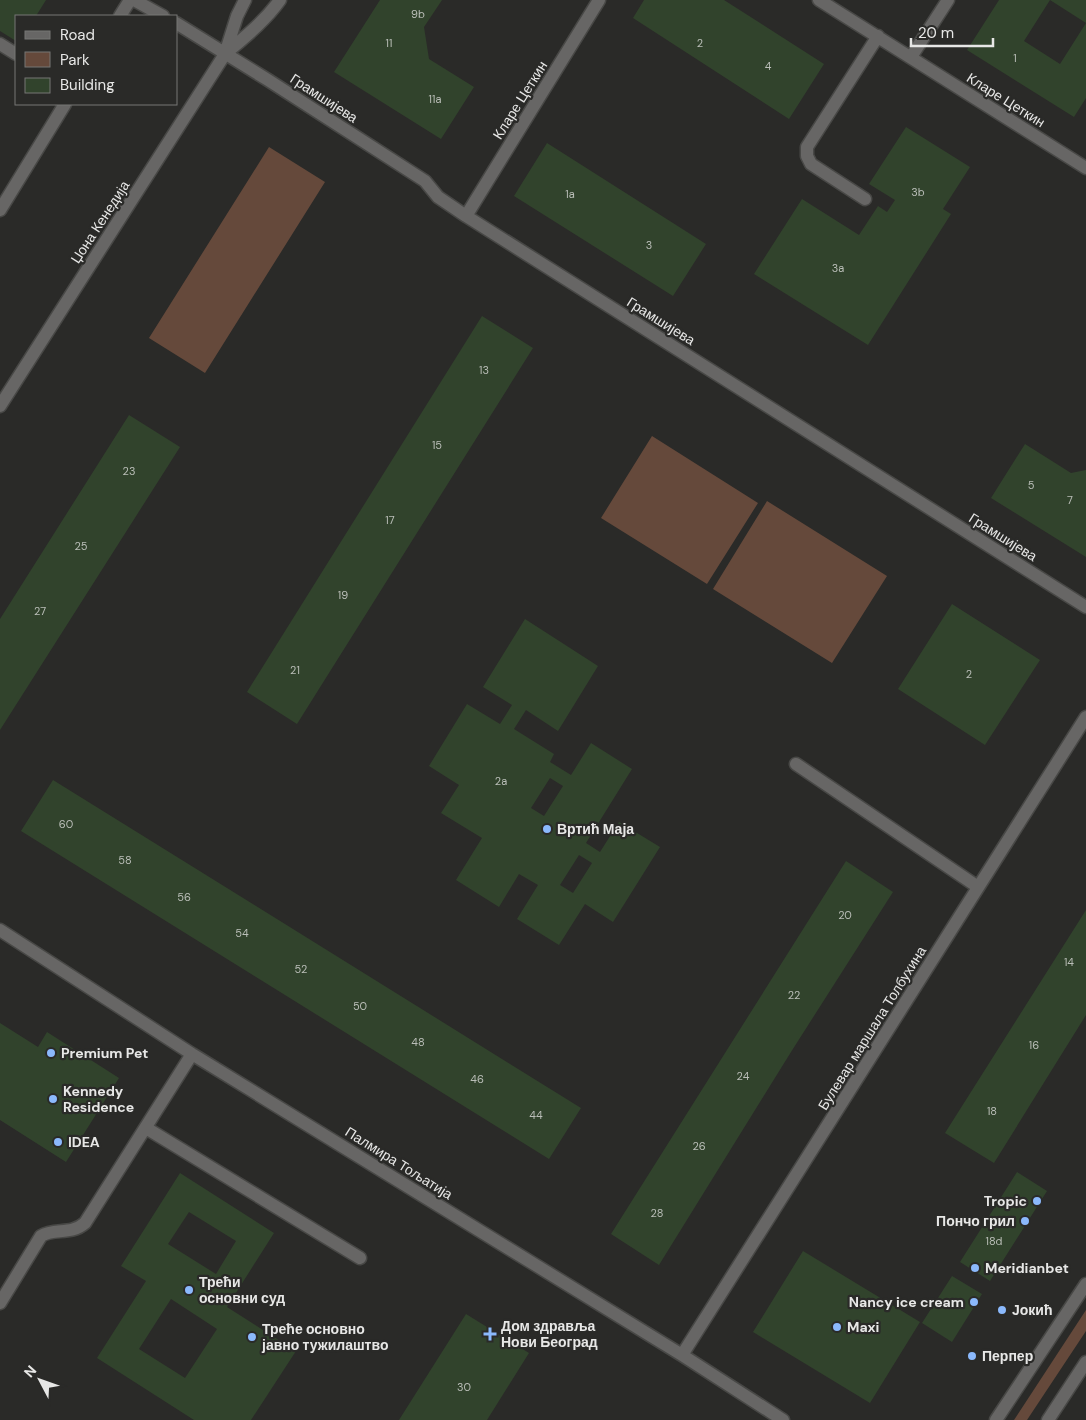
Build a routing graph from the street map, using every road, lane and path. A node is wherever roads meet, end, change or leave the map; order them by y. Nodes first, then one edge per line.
1 (130, 0) edge
2 (134, 0) edge
3 (245, 0) edge
4 (280, 0) edge
5 (599, 0) edge
6 (819, 0) edge
7 (948, 0) edge
8 (121, 15) edge
9 (162, 15) edge
10 (178, 24) edge
11 (878, 36) junction
12 (0, 44) edge
13 (15, 53) edge
14 (224, 54) junction
15 (911, 57) junction
16 (65, 105) edge
17 (1086, 168) edge
18 (865, 199) dead end
19 (0, 210) edge
20 (466, 216) junction
21 (0, 406) edge
22 (1086, 607) edge
23 (1086, 717) edge
24 (796, 764) dead end
25 (978, 887) junction
26 (0, 930) edge
27 (192, 1054) junction
28 (146, 1128) junction
29 (360, 1258) dead end
30 (1086, 1284) edge
31 (0, 1303) edge
32 (682, 1355) junction
33 (1086, 1362) edge
34 (783, 1420) edge
35 (996, 1420) edge
36 (1048, 1420) edge

1 - 8 street
2 - 9 street
3 - 14 street, Џона Кенедија
4 - 14 street, Џона Кенедија
5 - 20 street, Кларе Цеткин
6 - 11 street, Кларе Цеткин
7 - 15 street
10 - 14 street
11 - 15 street, Кларе Цеткин
11 - 18 street
12 - 13 street
14 - 20 street, Грамшијева
14 - 21 street, Џона Кенедија
15 - 17 street, Кларе Цеткин
16 - 19 street
20 - 22 street, Грамшијева
23 - 25 street, Булевар маршала Толбухина
24 - 25 street
25 - 32 street, Булевар маршала Толбухина
26 - 27 street, Палмира Тољатија
27 - 28 street
27 - 32 street, Палмира Тољатија
28 - 29 street
28 - 31 street
30 - 35 street
32 - 34 street, Палмира Тољатија
33 - 36 street

